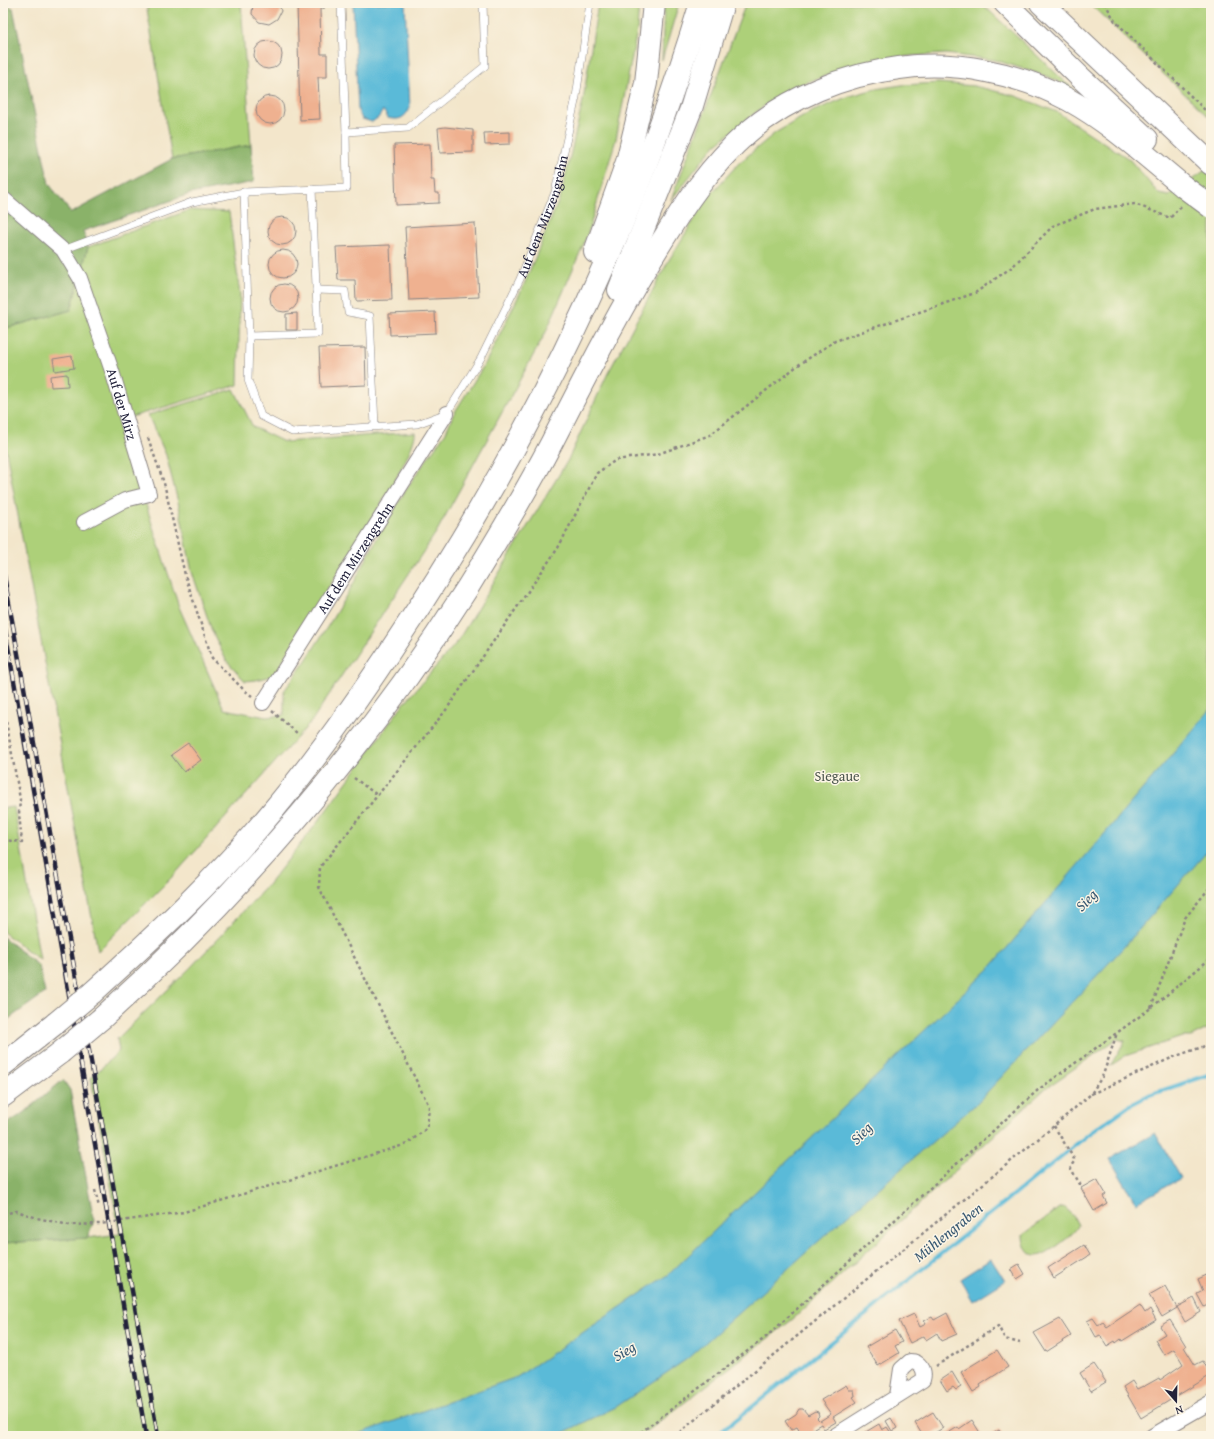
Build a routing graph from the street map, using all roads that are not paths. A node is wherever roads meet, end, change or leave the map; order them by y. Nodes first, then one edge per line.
1 (341, 3) edge
2 (483, 3) edge
3 (590, 3) edge
4 (654, 3) edge
5 (701, 3) edge
6 (723, 3) edge
7 (1005, 3) edge
8 (1041, 3) edge
9 (346, 132) junction
10 (1210, 163) edge
11 (1188, 183) junction
12 (312, 189) junction
13 (244, 192) junction
14 (3, 198) edge
15 (1211, 198) edge
16 (1211, 207) edge
17 (63, 250) junction
18 (316, 290) junction
19 (249, 336) junction
20 (589, 368) junction
21 (446, 412) junction
22 (375, 426) junction
23 (509, 460) junction
24 (84, 522) dead end
25 (263, 703) road end
26 (3, 1065) edge
27 (3, 1096) edge
28 (897, 1396) junction
29 (1211, 1402) edge
30 (834, 1436) edge
31 (1152, 1436) edge

1 - 9 lane
2 - 9 lane
3 - 21 lane, Auf dem Mirzengrehn
4 - 23 highway
5 - 23 highway
6 - 20 highway
7 - 11 highway
8 - 10 highway
9 - 12 lane
11 - 15 highway
11 - 16 highway, bridge
11 - 20 highway
12 - 13 lane
12 - 18 lane
13 - 17 lane
13 - 19 lane
14 - 17 street, Auf der Mirz
17 - 24 street, Auf der Mirz
18 - 19 lane
18 - 22 lane
19 - 22 lane
20 - 27 highway, bridge
21 - 22 lane
21 - 25 street, Auf dem Mirzengrehn
23 - 26 highway, bridge
28 - 28 street
28 - 30 street
29 - 31 street

